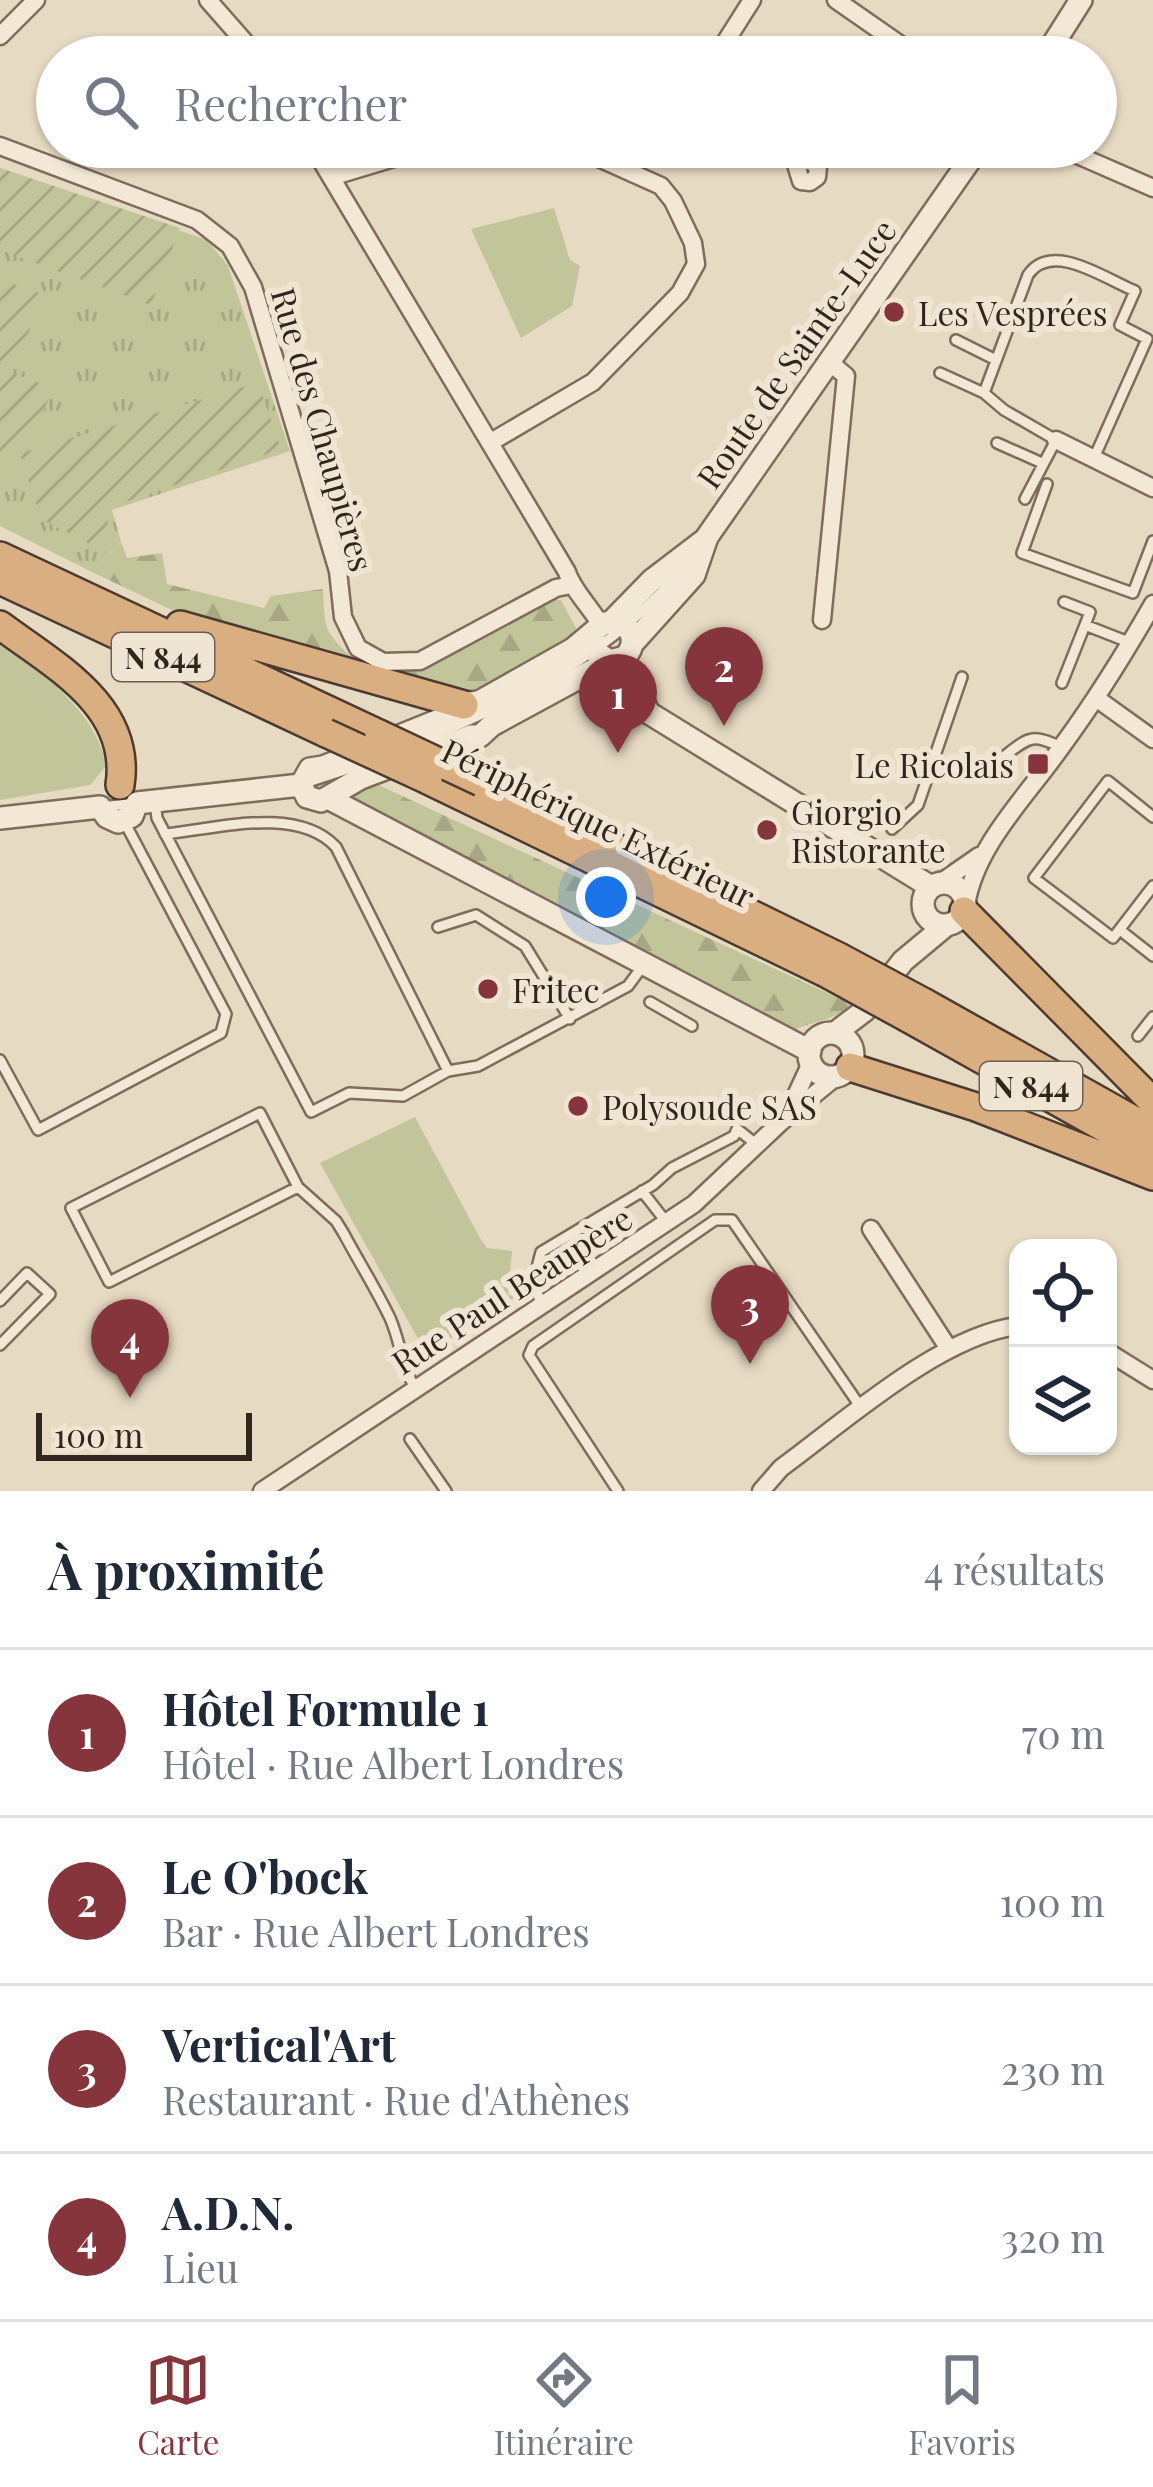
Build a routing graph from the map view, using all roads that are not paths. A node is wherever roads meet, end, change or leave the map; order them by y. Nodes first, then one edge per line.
1 (36, 0) edge
2 (208, 0) edge
3 (752, 0) edge
4 (836, 0) edge
5 (1081, 0) edge
6 (0, 36) edge
7 (240, 36) edge
8 (729, 36) edge
9 (888, 36) edge
10 (1059, 36) edge
11 (0, 146) edge
12 (36, 159) edge
13 (61, 168) edge
14 (326, 168) edge
15 (361, 168) edge
16 (621, 168) edge
17 (964, 168) edge
18 (1109, 168) edge
19 (331, 177) junction
20 (1152, 186) edge
21 (956, 340) dead end
22 (996, 360) junction
23 (828, 362) junction
24 (940, 373) dead end
25 (984, 393) junction
26 (1056, 440) junction
27 (491, 442) junction
28 (997, 442) dead end
29 (1094, 458) junction
30 (1042, 463) junction
31 (1047, 484) dead end
32 (1153, 488) edge
33 (1025, 499) dead end
34 (1153, 541) edge
35 (0, 556) edge
36 (0, 580) edge
37 (571, 585) junction
38 (1132, 593) junction
39 (1064, 602) dead end
40 (109, 609) junction
41 (1151, 611) edge
42 (822, 620) dead end
43 (0, 625) edge
44 (1085, 625) junction
45 (611, 640) junction
46 (1131, 643) junction
47 (962, 677) dead end
48 (1062, 683) dead end
49 (1096, 698) junction
50 (474, 717) junction
51 (1153, 739) edge
52 (1062, 747) junction
53 (1006, 755) dead end
54 (329, 783) junction
55 (134, 803) junction
56 (1153, 817) edge
57 (0, 818) edge
58 (892, 829) dead end
59 (165, 834) junction
60 (985, 852) junction
61 (1153, 886) edge
62 (932, 893) junction
63 (958, 914) junction
64 (438, 927) dead end
65 (1120, 930) junction
66 (1153, 956) edge
67 (903, 961) junction
68 (644, 964) junction
69 (831, 965) junction
70 (650, 1002) dead end
71 (917, 1010) junction
72 (1153, 1016) edge
73 (570, 1018) junction
74 (692, 1026) dead end
75 (1138, 1036) dead end
76 (843, 1056) junction
77 (810, 1057) junction
78 (0, 1060) edge
79 (448, 1071) junction
80 (1153, 1102) edge
81 (781, 1122) junction
82 (1153, 1131) edge
83 (759, 1146) junction
84 (1153, 1156) edge
85 (1153, 1176) edge
86 (298, 1187) junction
87 (642, 1191) junction
88 (667, 1222) junction
89 (871, 1228) dead end
90 (0, 1301) edge
91 (542, 1305) junction
92 (1009, 1327) edge
93 (0, 1345) edge
94 (949, 1349) junction
95 (1117, 1358) edge
96 (1153, 1380) edge
97 (415, 1388) junction
98 (862, 1408) junction
99 (410, 1439) dead end
100 (262, 1491) edge
101 (446, 1491) edge
102 (618, 1491) edge
103 (761, 1491) edge

1 - 6 street
2 - 7 street
3 - 8 street
4 - 9 street
5 - 10 street
11 - 12 street, Rue des Chaupières
13 - 37 street, Rue des Chaupières
14 - 19 street
15 - 19 street
16 - 27 street
17 - 23 street, Route de Sainte-Luce
18 - 20 street
19 - 27 street
21 - 22 lane
22 - 25 lane
22 - 29 lane
23 - 42 street
23 - 45 street, Route de Sainte-Luce
24 - 25 lane
25 - 26 lane
26 - 29 street
26 - 30 lane
27 - 37 street
28 - 30 lane
29 - 32 street
30 - 33 lane
31 - 38 lane
34 - 38 lane
35 - 40 highway, N 844
36 - 69 highway, Périphérique Extérieur / N 844, bridge
37 - 45 street
38 - 41 lane
39 - 44 lane
40 - 50 highway
40 - 69 highway, N 844, bridge
41 - 46 street
43 - 55 highway
44 - 46 lane
44 - 48 lane
45 - 50 street, Route de Sainte-Luce
45 - 62 street
46 - 49 street
47 - 58 lane
49 - 51 street
49 - 52 street
50 - 54 street, Route de Sainte-Luce
52 - 53 lane
52 - 60 street
54 - 55 street
54 - 68 street
55 - 57 street
55 - 59 lane
55 - 78 lane
56 - 65 lane
59 - 79 lane
59 - 79 lane
60 - 62 street
60 - 63 street
61 - 65 lane
62 - 63 street
62 - 63 street
62 - 67 street
63 - 67 street
63 - 80 highway
64 - 73 lane
65 - 66 lane
67 - 76 street
68 - 73 lane
68 - 77 street
69 - 71 highway, Périphérique Extérieur / N 844, bridge
70 - 74 lane
71 - 82 highway, N 844
71 - 84 highway, Périphérique Extérieur / N 844
72 - 75 lane
73 - 79 lane
76 - 77 street
76 - 77 street
76 - 81 street, Rue Paul Beaupère
76 - 85 highway
77 - 81 street, Rue Paul Beaupère
81 - 83 street, Rue Paul Beaupère
83 - 87 lane
83 - 88 street, Rue Paul Beaupère
86 - 86 lane
86 - 97 lane
87 - 88 lane
87 - 91 lane
88 - 91 street, Rue Paul Beaupère
89 - 94 street
90 - 93 lane
91 - 97 street, Rue Paul Beaupère
92 - 94 street
94 - 98 street
95 - 96 street
97 - 100 street, Rue Paul Beaupère
98 - 102 lane
98 - 103 street
99 - 101 lane

